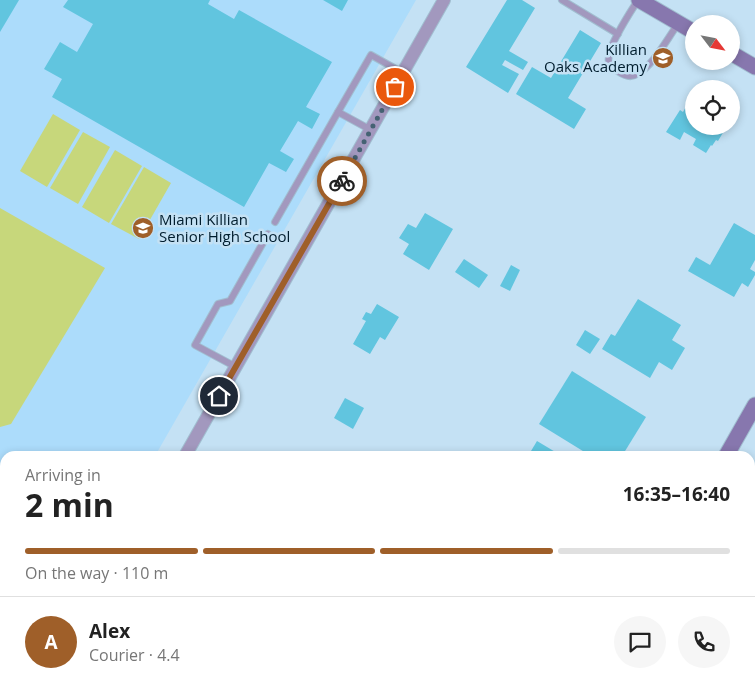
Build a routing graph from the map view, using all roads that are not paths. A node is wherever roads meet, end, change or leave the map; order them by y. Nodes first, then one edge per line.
1 (444, 0) edge
2 (562, 0) edge
3 (639, 0) edge
4 (678, 23) junction
5 (685, 27) edge
6 (618, 34) junction
7 (740, 59) edge
8 (755, 67) edge
9 (403, 73) junction
10 (338, 112) junction
11 (371, 130) junction
12 (275, 222) dead end
13 (268, 234) dead end
14 (236, 367) junction
15 (755, 405) edge
16 (188, 451) edge
17 (729, 451) edge

1 - 9 street
2 - 6 lane
3 - 4 street
3 - 6 lane
4 - 5 street
4 - 6 lane
7 - 8 street
9 - 10 lane
9 - 11 street
10 - 11 lane
10 - 12 lane
11 - 14 street
13 - 14 lane
14 - 16 street
15 - 17 street

